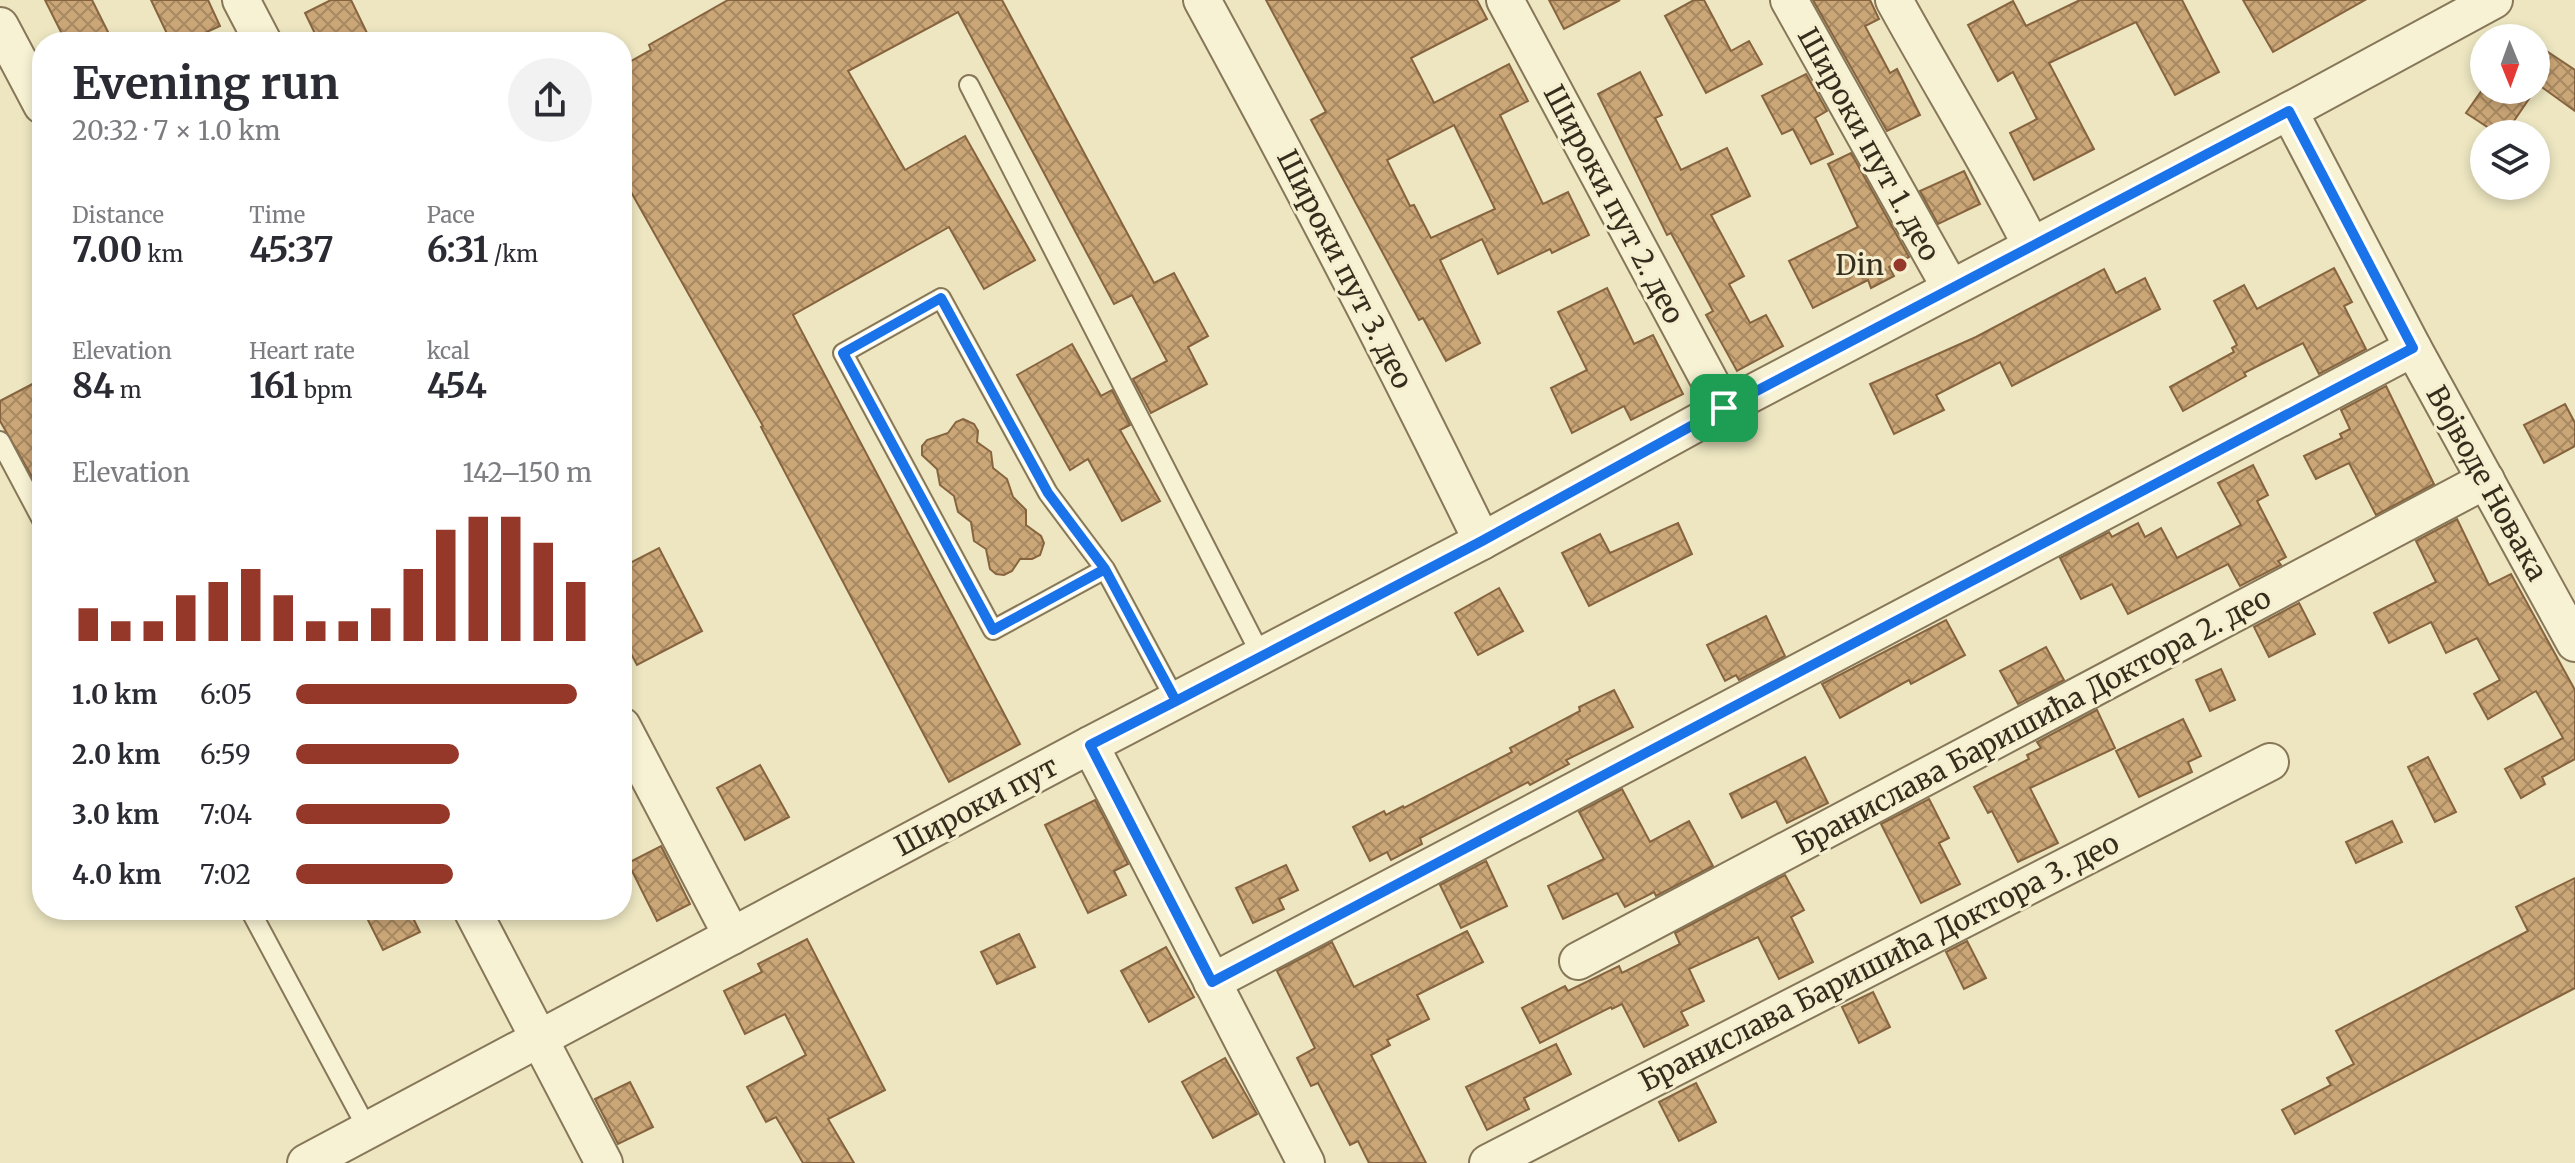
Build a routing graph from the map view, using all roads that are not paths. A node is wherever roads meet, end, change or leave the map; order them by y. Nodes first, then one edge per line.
1 (241, 0) edge
2 (1202, 0) edge
3 (1505, 0) edge
4 (1789, 0) edge
5 (2494, 0) edge
6 (1907, 4) edge
7 (0, 26) edge
8 (258, 32) edge
9 (969, 85) dead end
10 (32, 86) edge
11 (2289, 111) junction
12 (2031, 245) junction
13 (1950, 287) junction
14 (2413, 348) junction
15 (1724, 408) junction
16 (0, 441) edge
17 (2486, 480) junction
18 (32, 501) edge
19 (1482, 541) junction
20 (1105, 569) junction
21 (2575, 643) edge
22 (1262, 657) junction
23 (1176, 701) junction
24 (632, 745) edge
25 (1090, 745) junction
26 (2270, 762) dead end
27 (255, 920) edge
28 (477, 920) edge
29 (732, 936) junction
30 (1578, 961) dead end
31 (1212, 982) junction
32 (540, 1038) junction
33 (368, 1130) junction
34 (306, 1163) edge
35 (604, 1163) edge
36 (1306, 1163) edge
37 (1488, 1163) edge

1 - 8 street
2 - 19 street, Широки пут 3. део
3 - 15 street, Широки пут 2. део
4 - 13 street, Широки пут 1. део
5 - 11 street, Широки пут
6 - 12 street
7 - 10 street
9 - 22 lane
11 - 12 street, Широки пут
11 - 14 street, Војводе Новака
12 - 13 street, Широки пут
13 - 15 street, Широки пут
14 - 17 street, Војводе Новака
14 - 31 street
15 - 19 street, Широки пут
16 - 18 lane
17 - 21 street, Војводе Новака
17 - 30 street, Бранислава Баришића Доктора 2. део
19 - 22 street, Широки пут
20 - 20 lane
20 - 23 lane
22 - 23 street, Широки пут
23 - 25 street, Широки пут
24 - 29 street
25 - 29 street, Широки пут
25 - 31 street
26 - 37 street, Бранислава Баришића Доктора 3. део
27 - 33 lane
28 - 32 street
29 - 32 street, Широки пут
31 - 36 street
32 - 33 street, Широки пут
32 - 35 street
33 - 34 street, Широки пут

